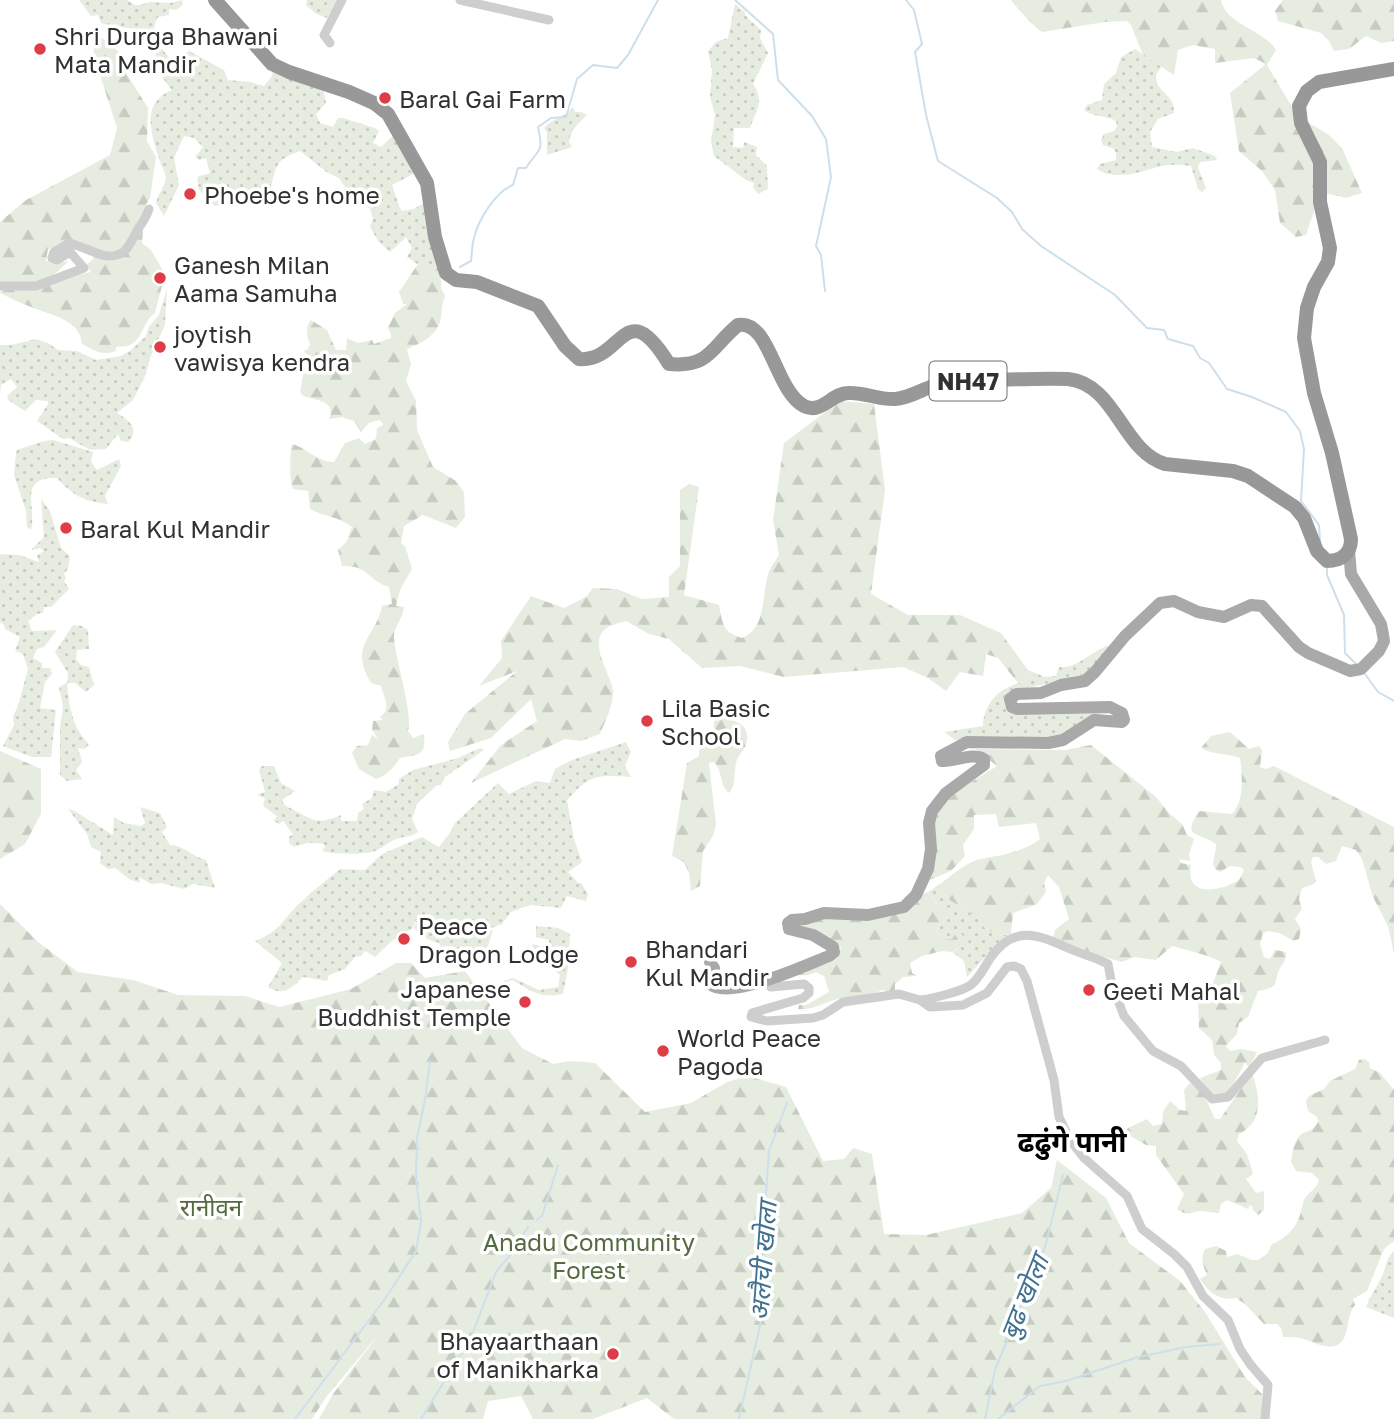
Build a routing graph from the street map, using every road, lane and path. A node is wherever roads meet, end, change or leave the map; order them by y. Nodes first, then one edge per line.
1 (215, 0) edge
2 (342, 0) edge
3 (460, 0) edge
4 (488, 3) edge
5 (549, 20) dead end
6 (330, 43) dead end
7 (1394, 69) edge
8 (149, 209) dead end
9 (0, 286) edge
10 (1349, 550) junction
11 (710, 962) dead end
12 (764, 981) junction
13 (920, 1000) junction
14 (1325, 1040) dead end
15 (1265, 1419) edge

1 - 10 highway, NH47
2 - 6 street
3 - 4 street
4 - 5 street
7 - 10 highway
8 - 9 street
10 - 12 main road
11 - 12 main road
12 - 13 street
13 - 14 street
13 - 15 street

